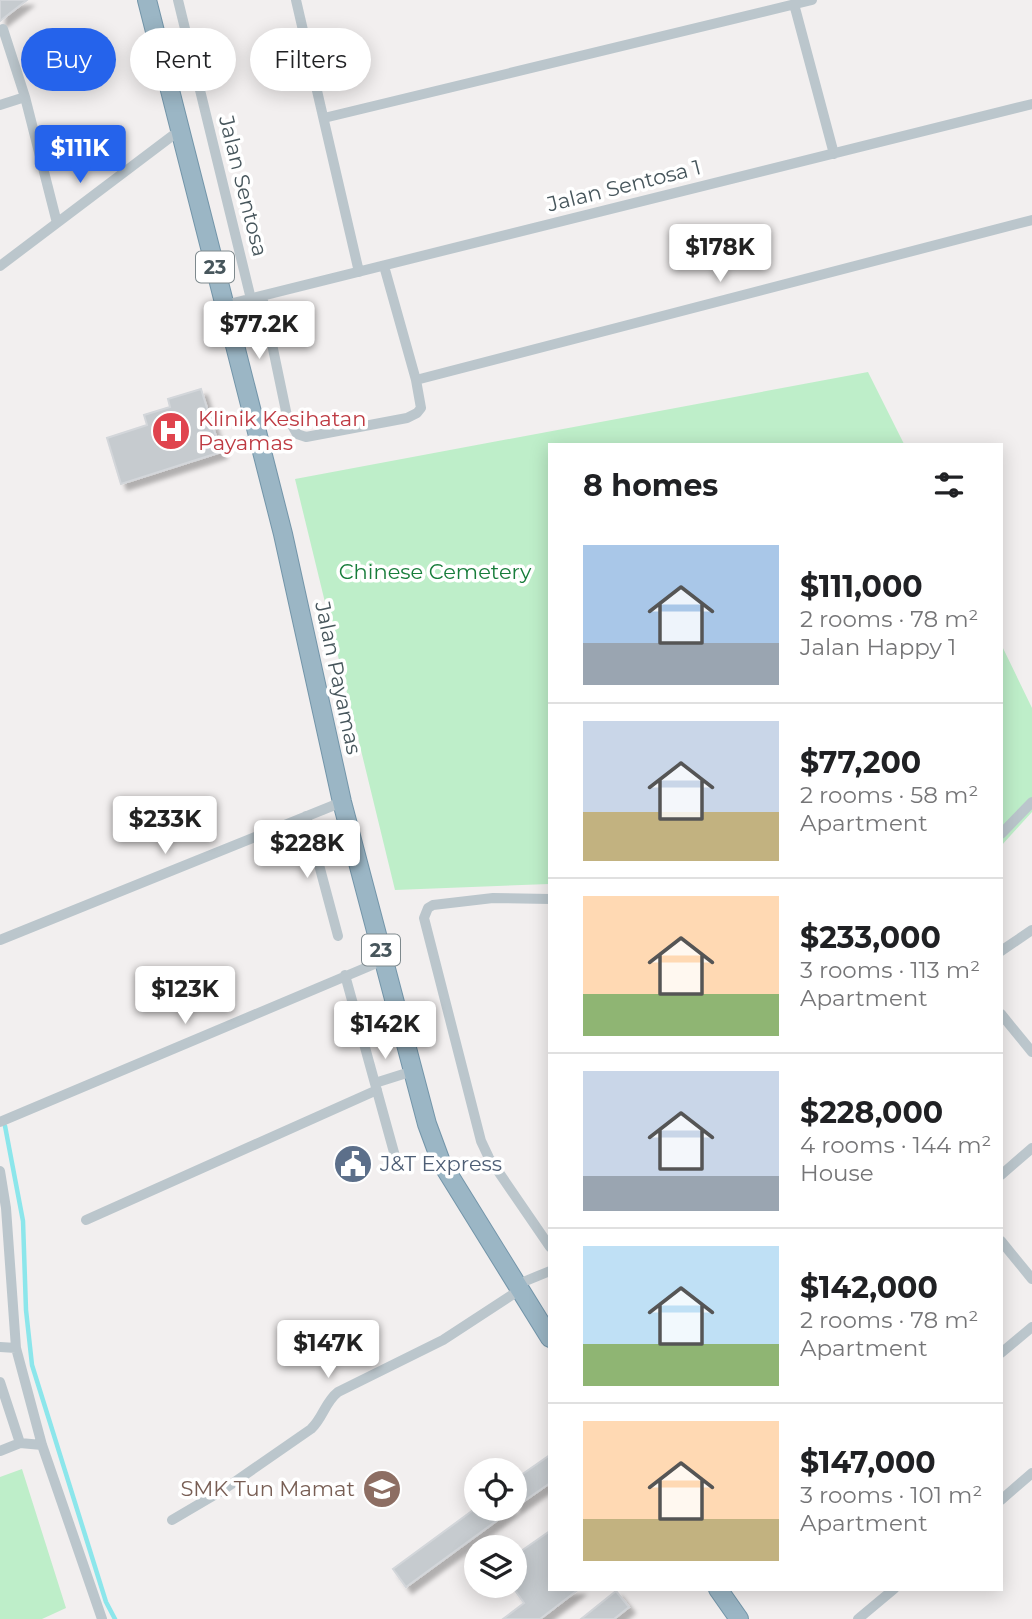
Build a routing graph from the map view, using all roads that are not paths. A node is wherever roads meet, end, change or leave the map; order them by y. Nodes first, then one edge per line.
1 (147, 0) edge
2 (178, 0) edge
3 (296, 0) edge
4 (812, 0) edge
5 (794, 4) junction
6 (3, 29) dead end
7 (25, 97) junction
8 (1032, 104) edge
9 (0, 105) edge
10 (324, 118) junction
11 (180, 130) junction
12 (834, 154) junction
13 (1032, 220) edge
14 (57, 223) junction
15 (0, 266) edge
16 (384, 266) junction
17 (359, 272) junction
18 (256, 298) junction
19 (225, 305) junction
20 (416, 380) junction
21 (287, 416) junction
22 (255, 423) junction
23 (342, 802) junction
24 (1032, 802) edge
25 (306, 816) junction
26 (1003, 832) edge
27 (548, 899) edge
28 (1032, 930) edge
29 (338, 936) dead end
30 (0, 940) edge
31 (1003, 950) edge
32 (384, 960) junction
33 (345, 975) junction
34 (1003, 1016) edge
35 (1032, 1052) edge
36 (414, 1071) junction
37 (376, 1087) junction
38 (0, 1122) edge
39 (1032, 1148) edge
40 (395, 1156) dead end
41 (0, 1171) edge
42 (1003, 1173) edge
43 (86, 1220) dead end
44 (1003, 1243) edge
45 (548, 1244) edge
46 (548, 1273) edge
47 (1032, 1279) edge
48 (517, 1288) junction
49 (1032, 1327) edge
50 (548, 1335) edge
51 (0, 1347) edge
52 (16, 1348) junction
53 (1003, 1351) edge
54 (0, 1381) edge
55 (20, 1443) junction
56 (42, 1446) junction
57 (0, 1451) edge
58 (1032, 1473) edge
59 (1003, 1498) edge
60 (172, 1520) dead end
61 (722, 1591) edge
62 (892, 1591) edge
63 (102, 1619) edge
64 (739, 1619) edge
65 (858, 1619) edge

1 - 11 highway, Jalan Payamas / 23
2 - 18 street, Jalan Sentosa
3 - 10 street
4 - 5 street
5 - 10 street
5 - 12 street
6 - 7 street
7 - 9 street
7 - 14 street
8 - 12 street, Jalan Sentosa 1
10 - 17 street
11 - 14 street
11 - 19 highway, Jalan Payamas / 23
12 - 16 street, Jalan Sentosa 1
13 - 20 street
14 - 15 street
16 - 17 street, Jalan Sentosa 1
16 - 20 street
17 - 18 street, Jalan Sentosa 1
18 - 19 street, Jalan Sentosa 1
18 - 21 street, Jalan Sentosa
19 - 22 highway, Jalan Payamas / 23
20 - 21 street
21 - 22 street
22 - 23 highway, Jalan Payamas / 23
23 - 25 street
23 - 32 highway, Jalan Payamas / 23
24 - 26 street
25 - 29 street
25 - 30 street
27 - 45 street
28 - 31 street
32 - 33 street
32 - 36 highway, Jalan Payamas / 23
33 - 37 street
33 - 38 street
34 - 35 street
36 - 37 street
36 - 48 highway, Jalan Payamas / 23
37 - 40 street
37 - 43 street
39 - 42 street
41 - 52 street
44 - 47 street
46 - 48 street
48 - 50 highway, Jalan Payamas / 23
48 - 60 street
49 - 53 street
51 - 52 street
52 - 56 street
54 - 55 street
55 - 56 street
55 - 57 street
56 - 63 street
58 - 59 street
61 - 64 highway
62 - 65 street

